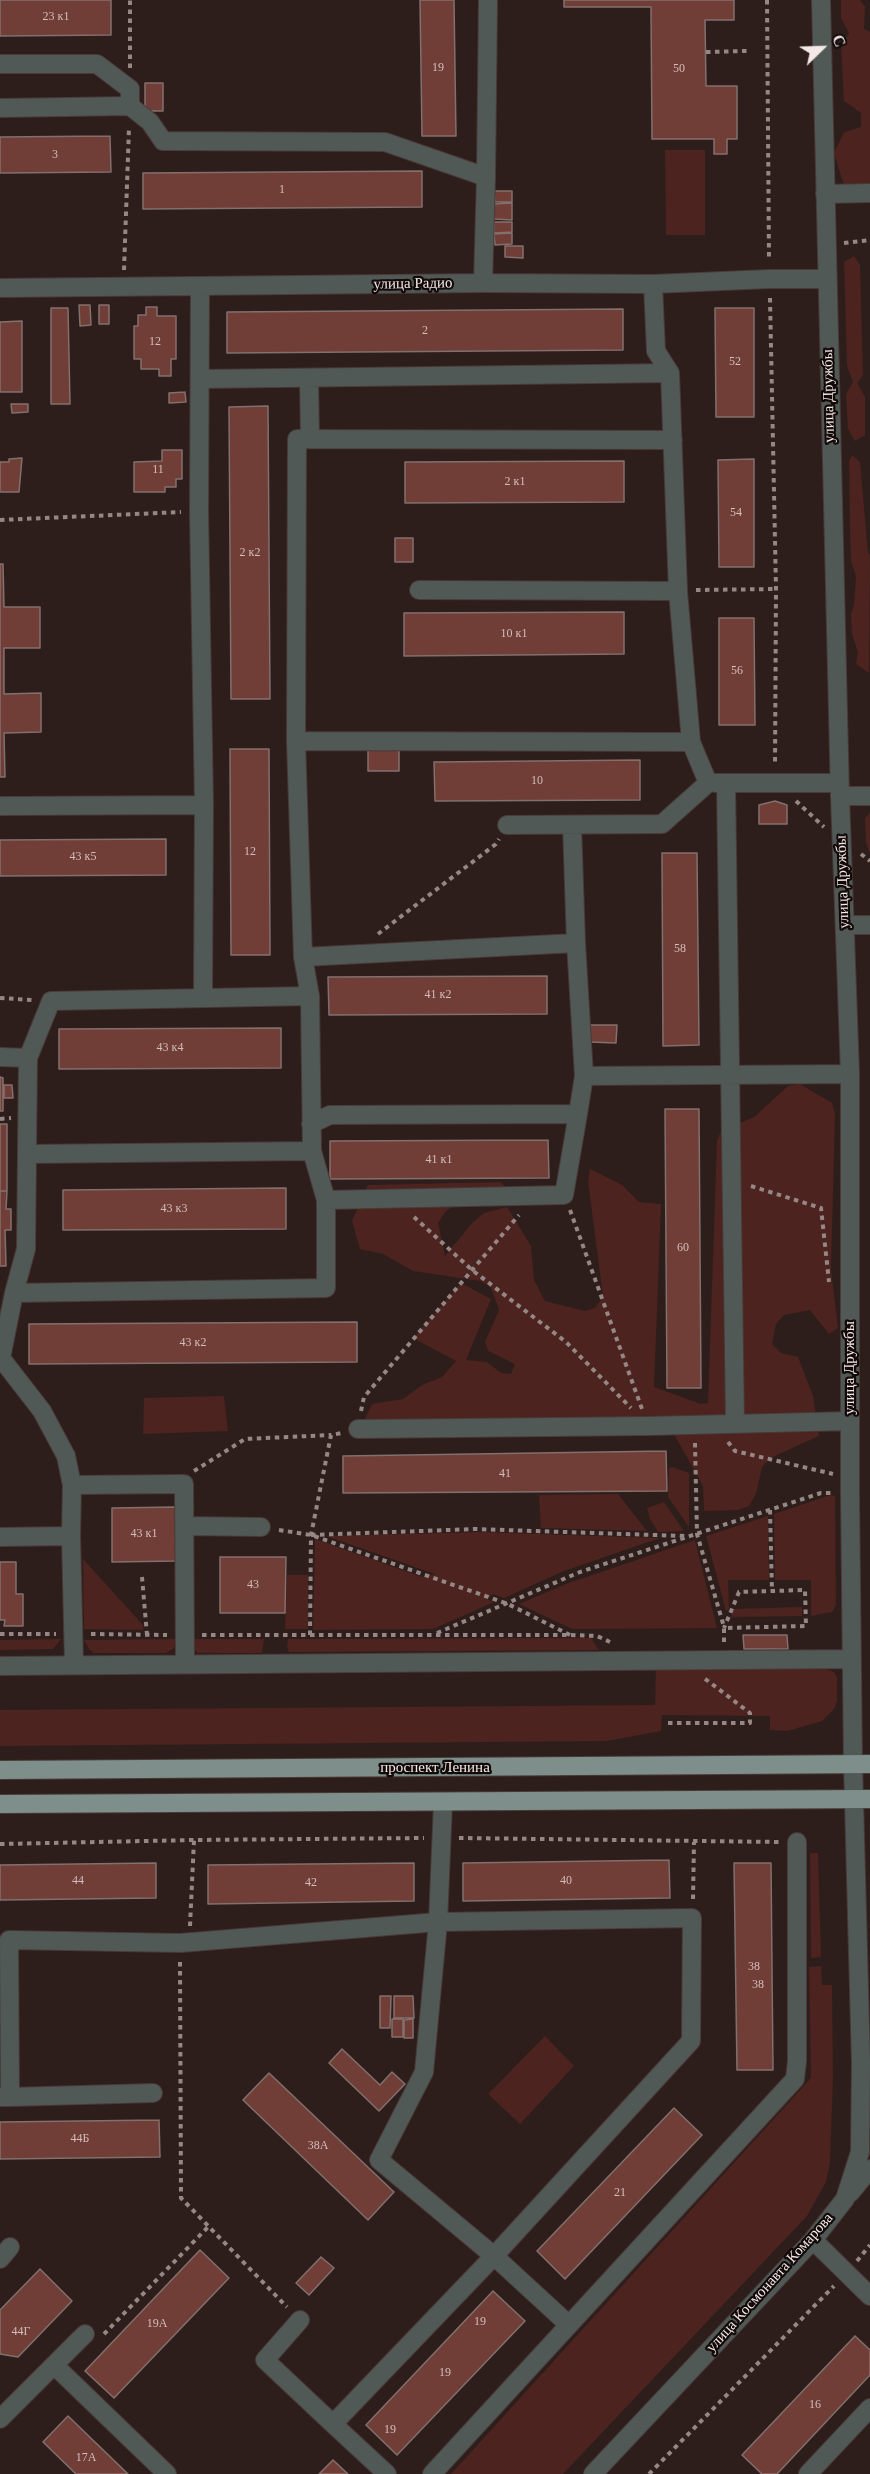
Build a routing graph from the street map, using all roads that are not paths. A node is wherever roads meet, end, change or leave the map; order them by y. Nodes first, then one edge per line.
1 (488, 0) edge
2 (821, 0) edge
3 (0, 64) edge
4 (130, 98) junction
5 (0, 108) edge
6 (486, 177) junction
7 (870, 193) edge
8 (825, 194) junction
9 (826, 279) junction
10 (483, 283) junction
11 (653, 284) junction
12 (0, 288) edge
13 (200, 288) junction
14 (670, 373) junction
15 (309, 378) junction
16 (201, 379) junction
17 (310, 439) junction
18 (673, 440) junction
19 (419, 590) dead end
20 (678, 591) junction
21 (296, 741) junction
22 (691, 742) junction
23 (717, 783) junction
24 (840, 789) junction
25 (870, 796) edge
26 (204, 805) junction
27 (0, 806) edge
28 (507, 825) road end
29 (572, 825) junction
30 (845, 925) junction
31 (870, 925) edge
32 (576, 942) junction
33 (303, 957) junction
34 (310, 996) junction
35 (203, 997) junction
36 (0, 1057) edge
37 (28, 1058) junction
38 (850, 1074) junction
39 (584, 1076) junction
40 (732, 1076) junction
41 (578, 1114) junction
42 (311, 1124) junction
43 (312, 1151) junction
44 (27, 1154) junction
45 (326, 1200) junction
46 (14, 1293) junction
47 (1, 1359) edge
48 (850, 1421) junction
49 (735, 1424) junction
50 (358, 1429) road end
51 (72, 1485) junction
52 (185, 1526) junction
53 (261, 1527) road end
54 (71, 1536) junction
55 (0, 1537) edge
56 (852, 1659) junction
57 (185, 1664) junction
58 (74, 1665) junction
59 (0, 1666) edge
60 (861, 1764) edge
61 (0, 1770) edge
62 (863, 1799) edge
63 (443, 1803) junction
64 (0, 1804) edge
65 (797, 1842) road end
66 (438, 1922) junction
67 (4, 1940) edge
68 (153, 2093) dead end
69 (5, 2097) edge
70 (866, 2113) edge
71 (870, 2169) edge
72 (845, 2199) junction
73 (813, 2240) junction
74 (494, 2256) junction
75 (870, 2296) edge
76 (300, 2320) road end
77 (568, 2324) junction
78 (91, 2338) road end
79 (54, 2365) junction
80 (870, 2408) edge
81 (0, 2419) edge
82 (333, 2424) junction
83 (168, 2474) edge
84 (387, 2474) edge
85 (432, 2474) edge
86 (593, 2474) edge
87 (808, 2474) edge

1 - 6 street
2 - 8 street, улица Дружбы
3 - 4 street
4 - 5 street
4 - 6 street
6 - 10 street
7 - 8 street
8 - 9 street, улица Дружбы
9 - 11 street, улица Радио
9 - 24 street, улица Дружбы
10 - 11 street, улица Радио
10 - 13 street, улица Радио
11 - 14 street
12 - 13 street, улица Радио
13 - 16 street
14 - 15 street
14 - 18 street
15 - 16 street
15 - 17 street
16 - 26 street
17 - 18 street
17 - 21 street
18 - 20 street
19 - 20 street
20 - 22 street
21 - 22 street
21 - 33 street
22 - 23 street
23 - 24 street
23 - 29 street
23 - 40 street
24 - 25 street
24 - 30 street, улица Дружбы
26 - 27 street
26 - 35 street
28 - 29 street
29 - 32 street
30 - 31 street
30 - 38 street, улица Дружбы
32 - 33 street
32 - 39 street
33 - 34 street
34 - 35 street
34 - 42 street
35 - 37 street
36 - 37 street
37 - 44 street
38 - 40 street
38 - 48 street, улица Дружбы
39 - 40 street
39 - 41 street
40 - 49 street
41 - 42 street
41 - 45 street
42 - 43 street
43 - 44 street
43 - 45 street
44 - 46 street
45 - 46 street
46 - 47 street
47 - 51 street
48 - 49 street
48 - 56 street, улица Дружбы
49 - 50 street
51 - 52 street
51 - 54 street
52 - 53 street
52 - 57 street
54 - 55 street
54 - 58 street
56 - 57 street
56 - 60 street, улица Дружбы
57 - 58 street
58 - 59 street
60 - 61 main road, проспект Ленина
60 - 62 street, улица Космонавта Комарова
62 - 63 main road
62 - 70 street, улица Космонавта Комарова
63 - 64 main road
63 - 66 street
65 - 77 street
66 - 67 street
66 - 74 street
66 - 74 street
67 - 69 street
68 - 69 street
70 - 72 street, улица Космонавта Комарова
71 - 72 street
72 - 73 street, улица Космонавта Комарова
73 - 75 street
73 - 86 street, улица Космонавта Комарова
74 - 77 street
74 - 82 street
76 - 82 street
77 - 85 street
78 - 79 street
79 - 81 street
79 - 83 street
80 - 87 street
82 - 84 street

